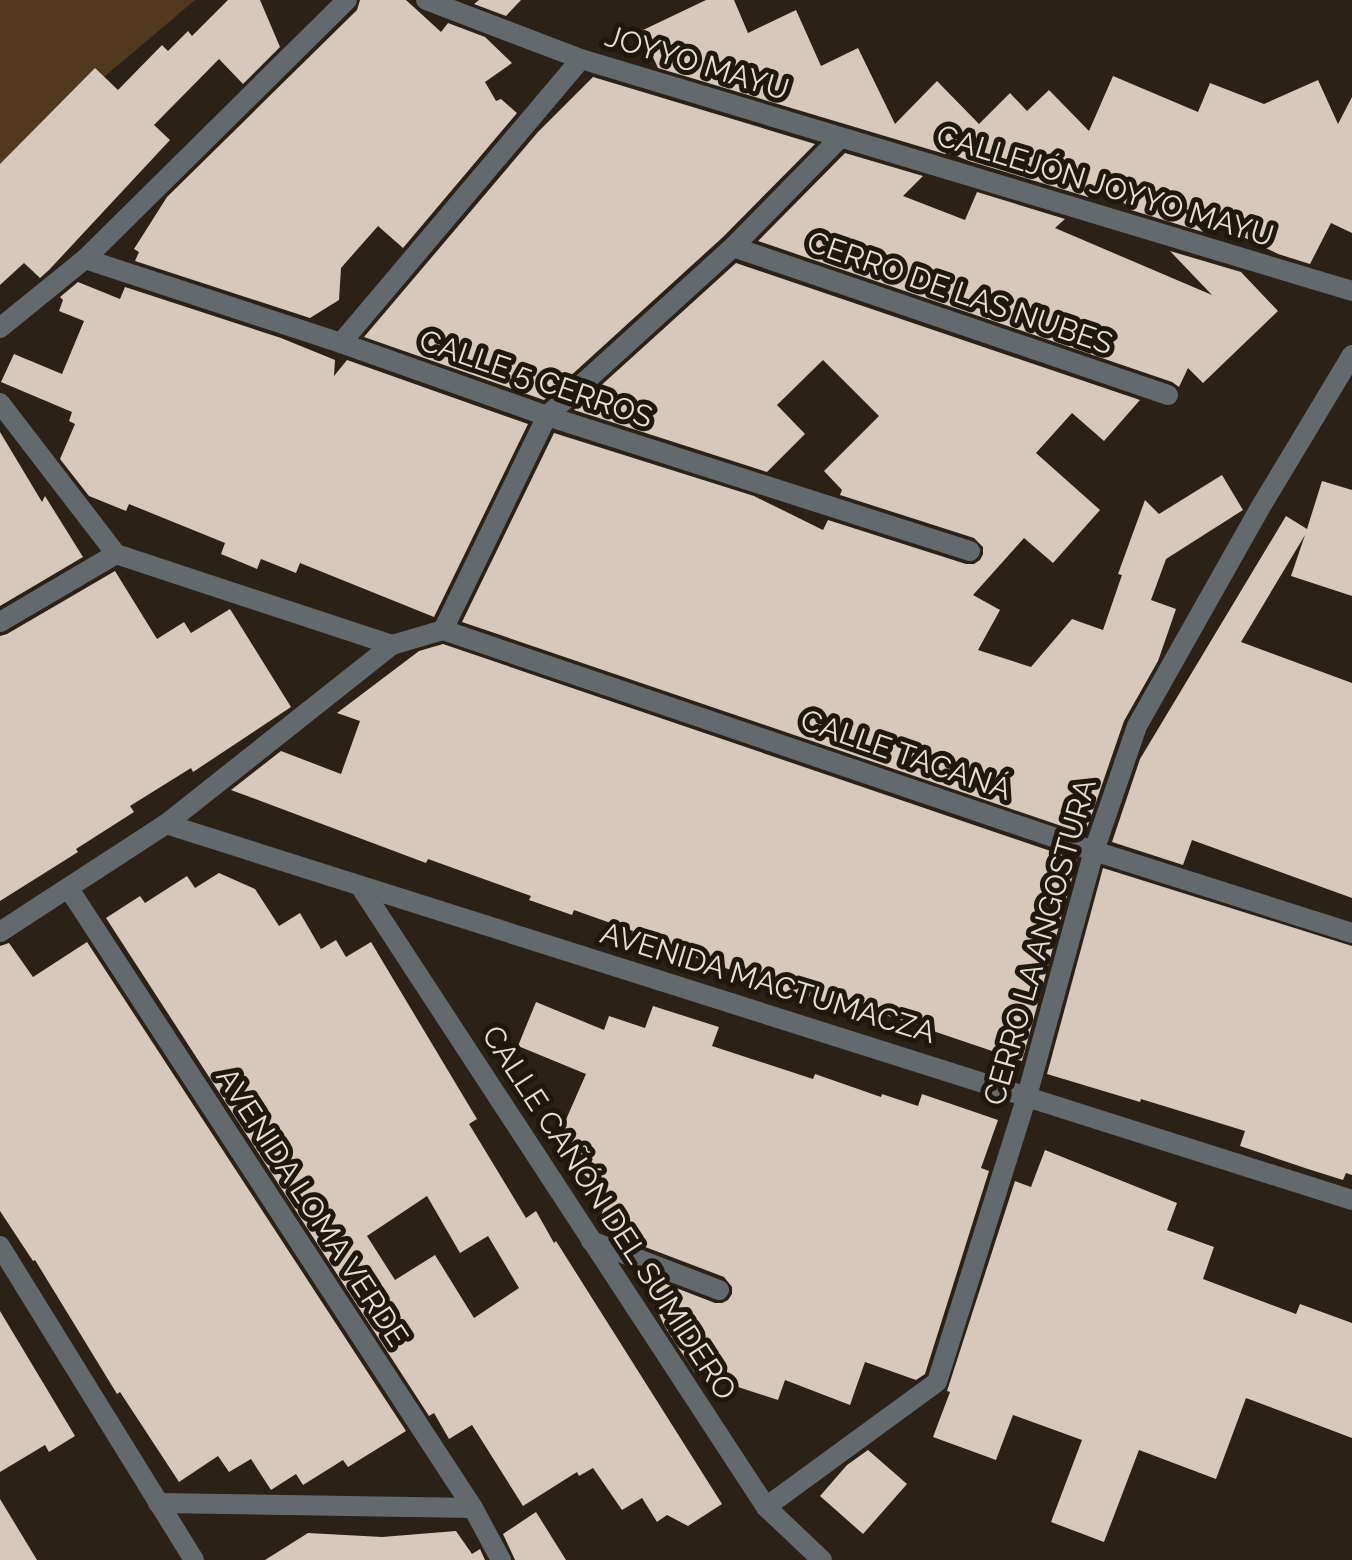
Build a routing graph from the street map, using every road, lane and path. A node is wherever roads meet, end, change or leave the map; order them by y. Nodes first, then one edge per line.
1 (347, 0) edge
2 (426, 0) edge
3 (581, 59) junction
4 (840, 138) junction
5 (733, 247) junction
6 (85, 259) junction
7 (1352, 291) edge
8 (0, 328) edge
9 (341, 344) junction
10 (1352, 355) edge
11 (1168, 395) dead end
12 (0, 403) edge
13 (547, 416) junction
14 (970, 551) dead end
15 (116, 554) junction
16 (0, 622) edge
17 (443, 630) junction
18 (392, 645) junction
19 (166, 824) junction
20 (1094, 850) junction
21 (360, 886) junction
22 (68, 889) junction
23 (0, 932) edge
24 (1352, 933) edge
25 (1027, 1096) junction
26 (1352, 1200) edge
27 (591, 1240) junction
28 (0, 1246) edge
29 (718, 1290) dead end
30 (158, 1503) junction
31 (473, 1508) junction
32 (766, 1508) junction
33 (194, 1560) edge
34 (501, 1560) edge
35 (822, 1560) edge

1 - 6 street
2 - 3 street, JOYYO MAYU
3 - 4 street, JOYYO MAYU
3 - 9 street
4 - 5 street
4 - 7 street, CALLEJÓN JOYYO MAYU
5 - 11 street, CERRO DE LAS NUBES
5 - 13 street
6 - 8 street
6 - 9 street, CALLE 5 CERROS
9 - 13 street, CALLE 5 CERROS
10 - 20 street, CERRO LA ANGOSTURA
12 - 15 street
13 - 14 street, CALLE 5 CERROS
13 - 17 street
15 - 16 street
15 - 18 street
17 - 18 street
17 - 20 street, CALLE TACANÁ
18 - 19 street
19 - 21 street, AVENIDA MACTUMACZA
19 - 22 street
20 - 24 street, CALLE TACANÁ
20 - 25 street, CERRO LA ANGOSTURA
21 - 25 street, AVENIDA MACTUMACZA
21 - 27 street, CALLE CAÑÓN DEL SUMIDERO
22 - 23 street
22 - 31 street, AVENIDA LOMA VERDE
25 - 26 street, AVENIDA MACTUMACZA
25 - 32 street, CERRO LA ANGOSTURA
27 - 29 street
27 - 32 street, CALLE CAÑÓN DEL SUMIDERO
28 - 30 street
30 - 31 street
30 - 33 street
31 - 34 street, AVENIDA LOMA VERDE
32 - 35 street, CALLE CAÑÓN DEL SUMIDERO

